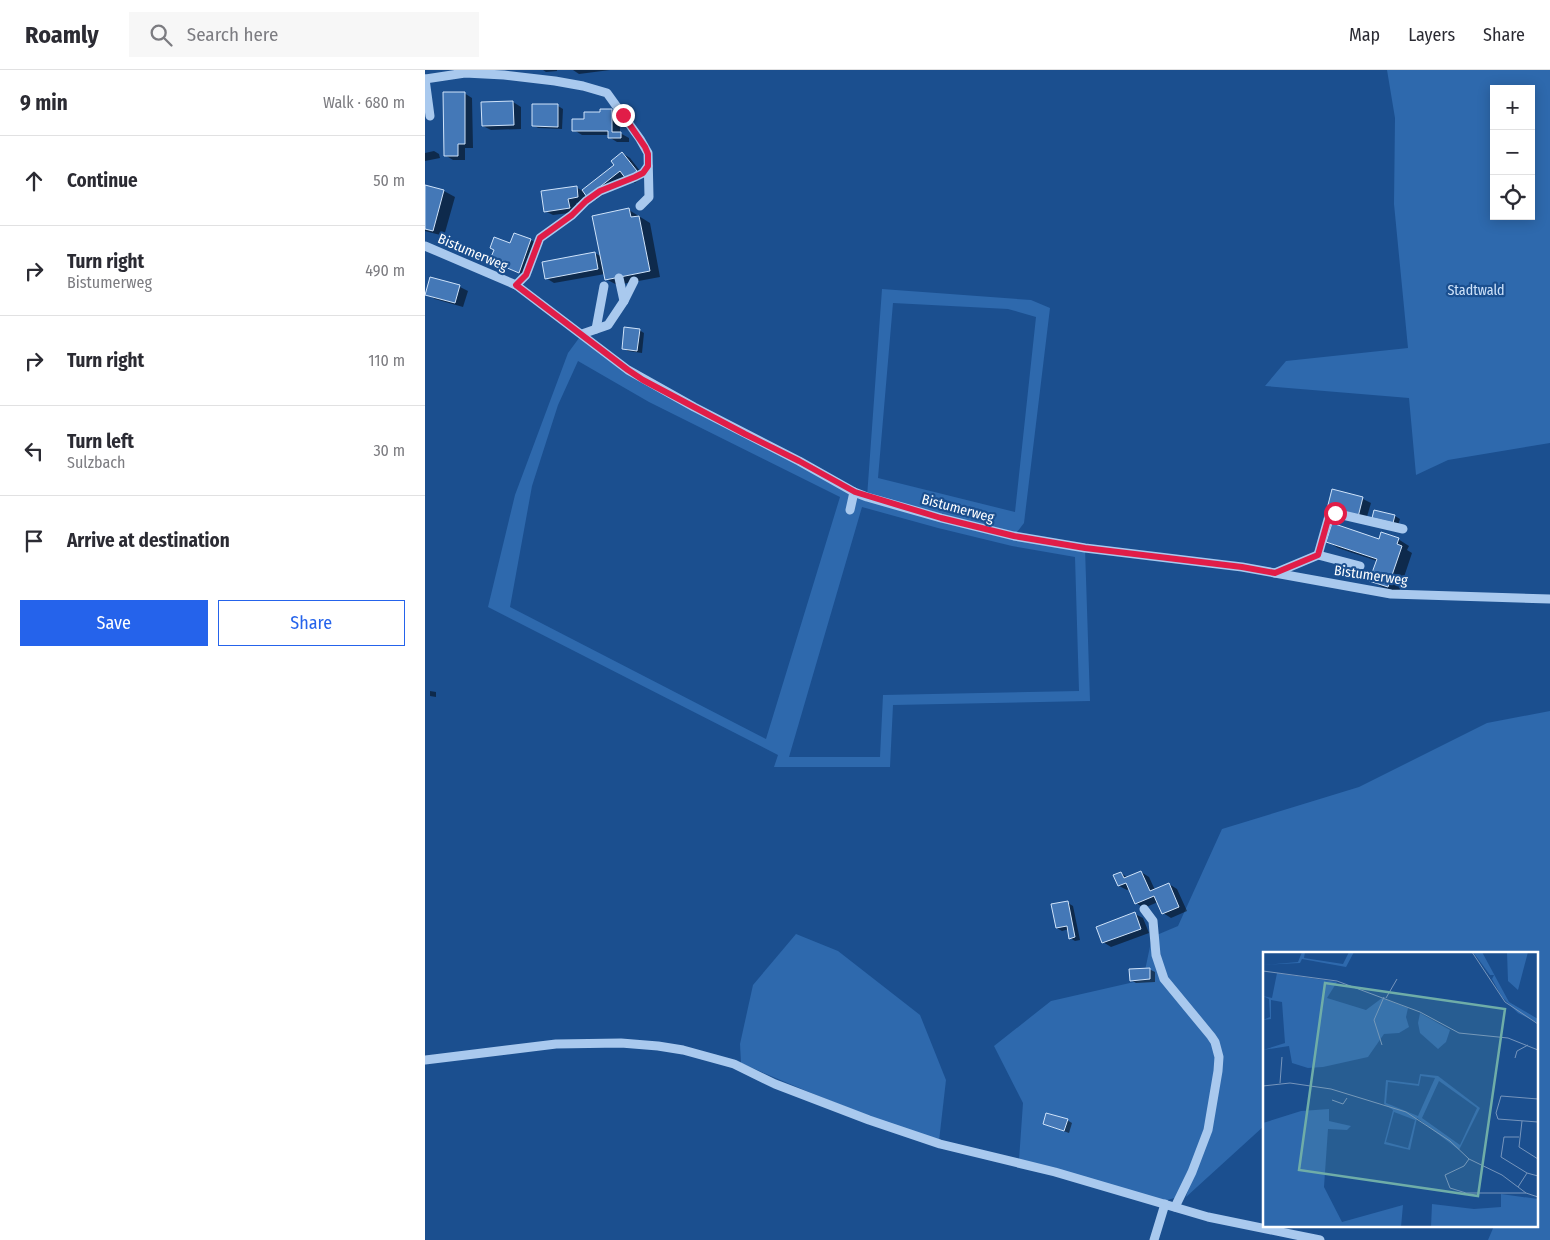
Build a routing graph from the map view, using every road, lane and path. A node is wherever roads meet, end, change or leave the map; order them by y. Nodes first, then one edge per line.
1 (425, 79) edge
2 (430, 116) dead end
3 (648, 166) junction
4 (640, 206) dead end
5 (425, 246) edge
6 (619, 278) dead end
7 (634, 281) dead end
8 (516, 285) junction
9 (605, 286) dead end
10 (624, 301) junction
11 (596, 329) junction
12 (582, 334) junction
13 (855, 492) junction
14 (850, 510) dead end
15 (1403, 529) dead end
16 (1318, 555) junction
17 (1360, 566) dead end
18 (1275, 573) junction
19 (1550, 599) edge
20 (1144, 909) dead end
21 (425, 1060) edge
22 (1165, 1204) junction
23 (1175, 1207) junction
24 (1154, 1240) edge
25 (1321, 1240) edge

1 - 2 street
1 - 3 street
3 - 4 street
3 - 8 street
5 - 8 street, Bistumerweg
6 - 10 street
7 - 10 street
8 - 12 street, Bistumerweg
9 - 11 street
10 - 11 street
11 - 12 street
12 - 13 street, Bistumerweg
13 - 14 street
13 - 18 street, Bistumerweg
15 - 16 street
16 - 17 street
16 - 18 street
18 - 19 street, Bistumerweg
20 - 23 street
21 - 22 street
22 - 23 street
22 - 24 street
23 - 25 street

